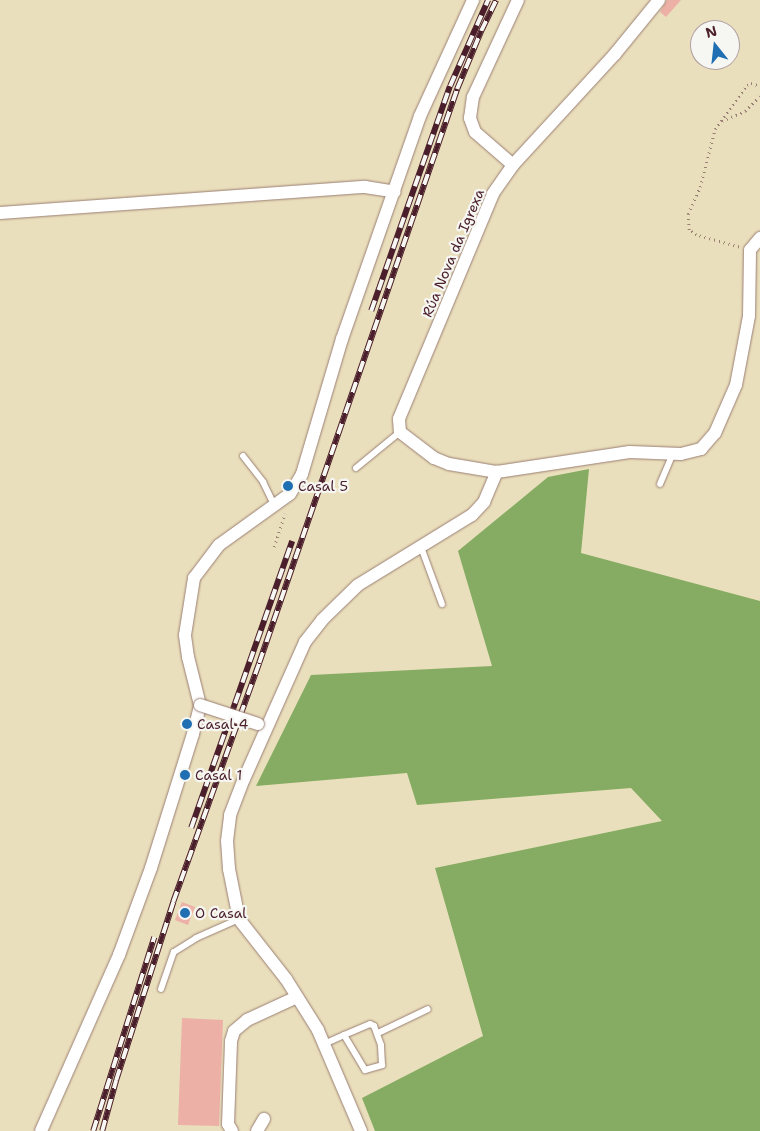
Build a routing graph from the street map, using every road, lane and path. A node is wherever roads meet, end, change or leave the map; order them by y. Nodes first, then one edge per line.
1 (473, 0) edge
2 (518, 0) edge
3 (659, 0) edge
4 (760, 86) edge
5 (760, 96) edge
6 (719, 124) junction
7 (513, 165) junction
8 (394, 192) junction
9 (0, 214) edge
10 (760, 238) edge
11 (750, 250) junction
12 (400, 432) junction
13 (673, 454) junction
14 (243, 456) dead end
15 (356, 468) dead end
16 (497, 472) junction
17 (660, 484) dead end
18 (290, 494) junction
19 (274, 505) junction
20 (274, 547) dead end
21 (421, 547) junction
22 (442, 604) dead end
23 (200, 706) junction
24 (263, 726) junction
25 (239, 919) junction
26 (161, 989) dead end
27 (297, 997) junction
28 (428, 1009) dead end
29 (378, 1033) junction
30 (344, 1035) junction
31 (324, 1044) junction
32 (264, 1119) dead end
33 (41, 1131) edge
34 (232, 1131) edge
35 (257, 1131) edge
36 (361, 1131) edge

1 - 8 street
2 - 7 street
3 - 7 street, Rúa Nova da Igrexa
4 - 6 path
5 - 6 path
6 - 11 path
7 - 12 street, Rúa Nova da Igrexa
8 - 9 street
8 - 18 street
10 - 11 street
11 - 13 street
12 - 15 lane
12 - 16 street
13 - 16 street
13 - 17 lane
14 - 19 lane
16 - 21 street
18 - 19 street
18 - 20 path
19 - 23 street
21 - 22 lane
21 - 24 street
23 - 24 street, bridge
23 - 33 street
24 - 25 street
25 - 26 lane
25 - 27 street
27 - 31 street
27 - 34 street
28 - 29 lane
29 - 30 lane
29 - 30 lane
30 - 31 lane
31 - 36 street
32 - 35 street

